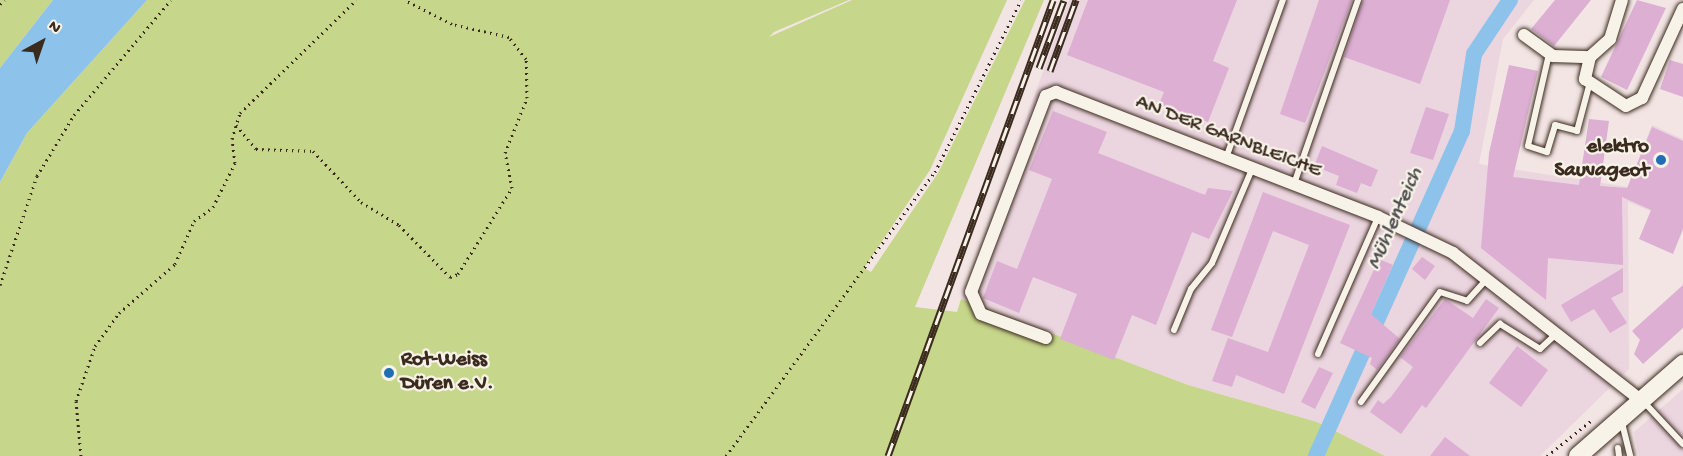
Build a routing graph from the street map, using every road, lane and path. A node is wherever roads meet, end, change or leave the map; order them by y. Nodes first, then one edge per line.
1 (5, 0) edge
2 (171, 0) edge
3 (356, 0) edge
4 (405, 0) edge
5 (1021, 0) edge
6 (1283, 0) edge
7 (1359, 0) edge
8 (1622, 0) edge
9 (0, 4) edge
10 (1683, 9) edge
11 (1524, 35) dead end
12 (1549, 53) junction
13 (1590, 57) junction
14 (1589, 86) junction
15 (236, 124) junction
16 (1226, 159) junction
17 (1252, 169) junction
18 (1294, 184) junction
19 (1377, 217) junction
20 (1488, 277) junction
21 (0, 285) edge
22 (1174, 330) dead end
23 (1558, 332) junction
24 (1046, 338) dead end
25 (1480, 343) dead end
26 (1318, 354) dead end
27 (1683, 364) edge
28 (1642, 401) junction
29 (1361, 402) dead end
30 (1621, 419) junction
31 (1683, 444) edge
32 (1617, 448) dead end
33 (81, 456) edge
34 (726, 456) edge
35 (1578, 456) edge
36 (1618, 456) edge
37 (1630, 456) edge

1 - 9 path
2 - 21 path
3 - 15 path
4 - 15 path
5 - 34 path
6 - 16 lane
7 - 18 lane
8 - 13 street
10 - 14 street
11 - 12 street
12 - 13 street
12 - 14 lane
13 - 14 street
15 - 33 path
16 - 17 street, AN DER GARNBLEICHE
16 - 24 street, AN DER GARNBLEICHE
17 - 18 street, AN DER GARNBLEICHE
17 - 22 lane
18 - 19 street, AN DER GARNBLEICHE
19 - 20 street, AN DER GARNBLEICHE
19 - 26 lane
20 - 23 street, AN DER GARNBLEICHE
20 - 29 lane
23 - 25 lane
23 - 28 street, AN DER GARNBLEICHE
27 - 28 main road
28 - 30 main road
28 - 31 lane
30 - 35 main road
30 - 37 lane
32 - 36 lane

